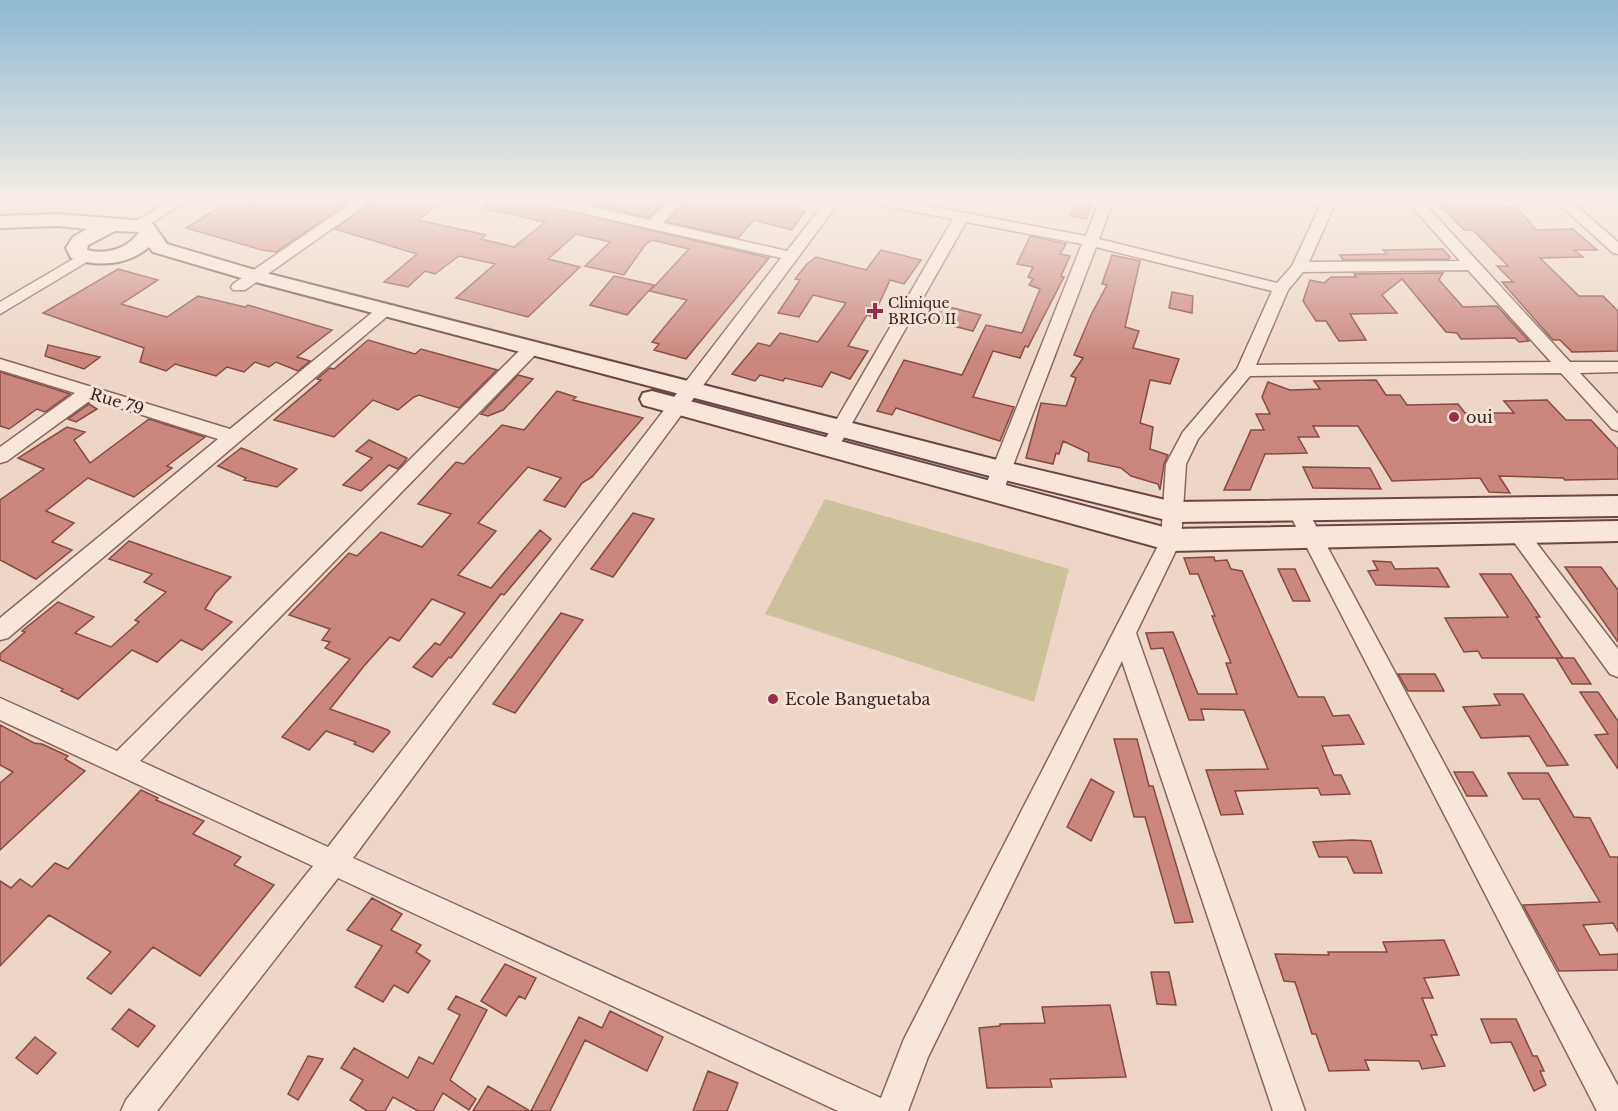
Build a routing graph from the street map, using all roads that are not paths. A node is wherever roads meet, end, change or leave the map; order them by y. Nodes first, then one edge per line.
1 (80, 254) edge
2 (87, 254) edge
3 (119, 254) edge
4 (175, 254) edge
5 (287, 254) edge
6 (782, 254) edge
7 (940, 254) edge
8 (1086, 254) edge
9 (1142, 254) edge
10 (1305, 254) edge
11 (1462, 254) edge
12 (792, 256) joint
13 (111, 257) junction
14 (1473, 266) junction
15 (1299, 267) junction
16 (247, 281) junction
17 (1281, 289) junction
18 (0, 309) edge
19 (377, 317) junction
20 (524, 356) junction
21 (0, 364) edge
22 (1618, 367) edge
23 (1567, 369) junction
24 (1245, 371) junction
25 (89, 392) junction
26 (684, 398) junction
27 (1618, 425) edge
28 (234, 437) junction
29 (835, 438) junction
30 (0, 456) edge
31 (997, 481) junction
32 (1618, 506) edge
33 (1298, 511) junction
34 (1174, 512) junction
35 (1618, 531) edge
36 (1518, 533) junction
37 (1312, 537) junction
38 (1171, 540) junction
39 (0, 631) edge
40 (1124, 632) junction
41 (1618, 667) edge
42 (0, 709) edge
43 (121, 764) junction
44 (333, 862) junction
45 (137, 1111) edge
46 (874, 1111) edge
47 (892, 1111) edge
48 (1289, 1111) edge
49 (1614, 1111) edge

1 - 18 street
2 - 13 street
3 - 13 street
4 - 16 street
5 - 16 street
6 - 12 street
7 - 29 street
8 - 31 street
9 - 17 street
10 - 15 street
11 - 14 street
12 - 26 street
13 - 16 street
14 - 15 street
14 - 23 street
15 - 17 street
16 - 19 street
17 - 24 street
19 - 20 street
19 - 28 street
20 - 26 street
20 - 43 street
21 - 25 street, Rue 79
22 - 23 street
23 - 24 street
23 - 27 street
24 - 34 street
25 - 28 street, Rue 79
25 - 30 street
26 - 29 street
26 - 44 street
28 - 39 street
29 - 31 street
31 - 34 street
31 - 38 street
32 - 33 street
33 - 34 street
33 - 37 street
34 - 38 street
35 - 36 street
36 - 37 street
36 - 41 street
37 - 38 street
37 - 49 street
38 - 40 street
40 - 47 street
40 - 48 street
42 - 43 street
43 - 44 street
44 - 45 street
44 - 46 street

